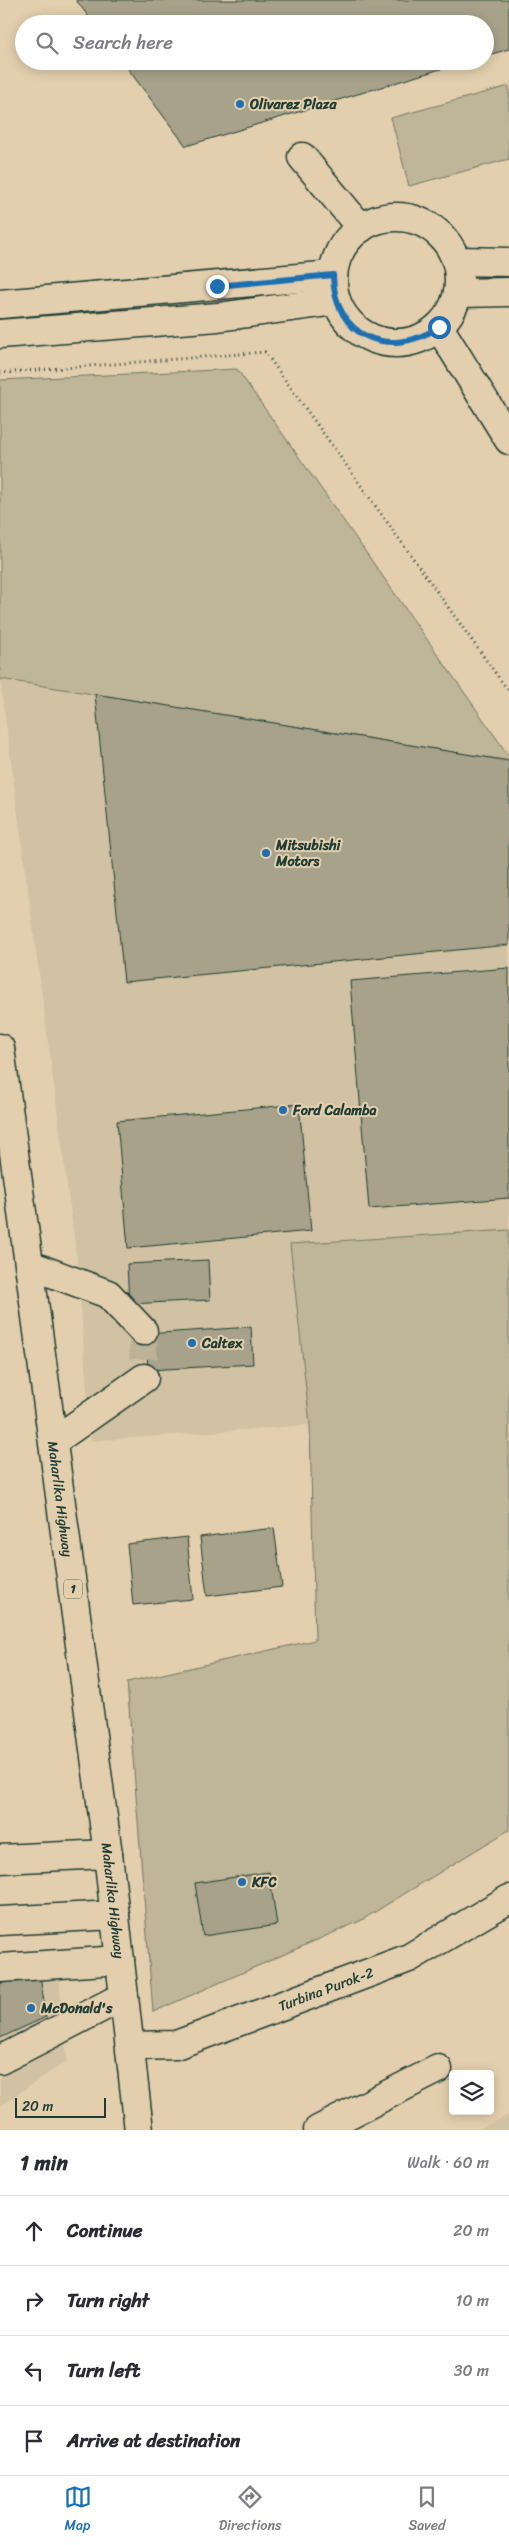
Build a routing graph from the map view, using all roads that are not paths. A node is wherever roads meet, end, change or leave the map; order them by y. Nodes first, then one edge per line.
1 (302, 157) dead end
2 (361, 228) junction
3 (457, 261) junction
4 (509, 262) edge
5 (334, 288) junction
6 (509, 292) edge
7 (458, 293) junction
8 (0, 304) edge
9 (439, 327) junction
10 (0, 334) edge
11 (509, 440) edge
12 (0, 1048) edge
13 (30, 1265) junction
14 (143, 1331) tunnel mouth
15 (144, 1378) dead end
16 (54, 1441) junction
17 (108, 1854) junction
18 (0, 1859) edge
19 (509, 1899) edge
20 (115, 1916) junction
21 (0, 1921) edge
22 (120, 1960) junction
23 (0, 1968) edge
24 (124, 1996) junction
25 (131, 2046) junction
26 (0, 2060) edge
27 (438, 2069) dead end
28 (139, 2130) edge
29 (318, 2130) edge

1 - 2 main road
2 - 3 main road
2 - 5 main road
3 - 4 main road
3 - 7 main road
5 - 8 main road
5 - 9 main road
5 - 10 main road
6 - 7 main road
7 - 9 main road
9 - 11 main road
12 - 13 main road, Maharlika Highway / 1
13 - 14 main road
13 - 16 main road, Maharlika Highway / 1
15 - 16 main road
16 - 17 main road, Maharlika Highway / 1
17 - 18 main road
17 - 20 main road, Maharlika Highway / 1
19 - 25 main road, Turbina Purok-2
20 - 21 main road
20 - 22 main road, Maharlika Highway / 1
22 - 23 main road
22 - 24 main road, Maharlika Highway / 1
24 - 25 main road, Maharlika Highway / 1
24 - 26 main road
25 - 28 main road, Maharlika Highway / 1
27 - 29 main road

